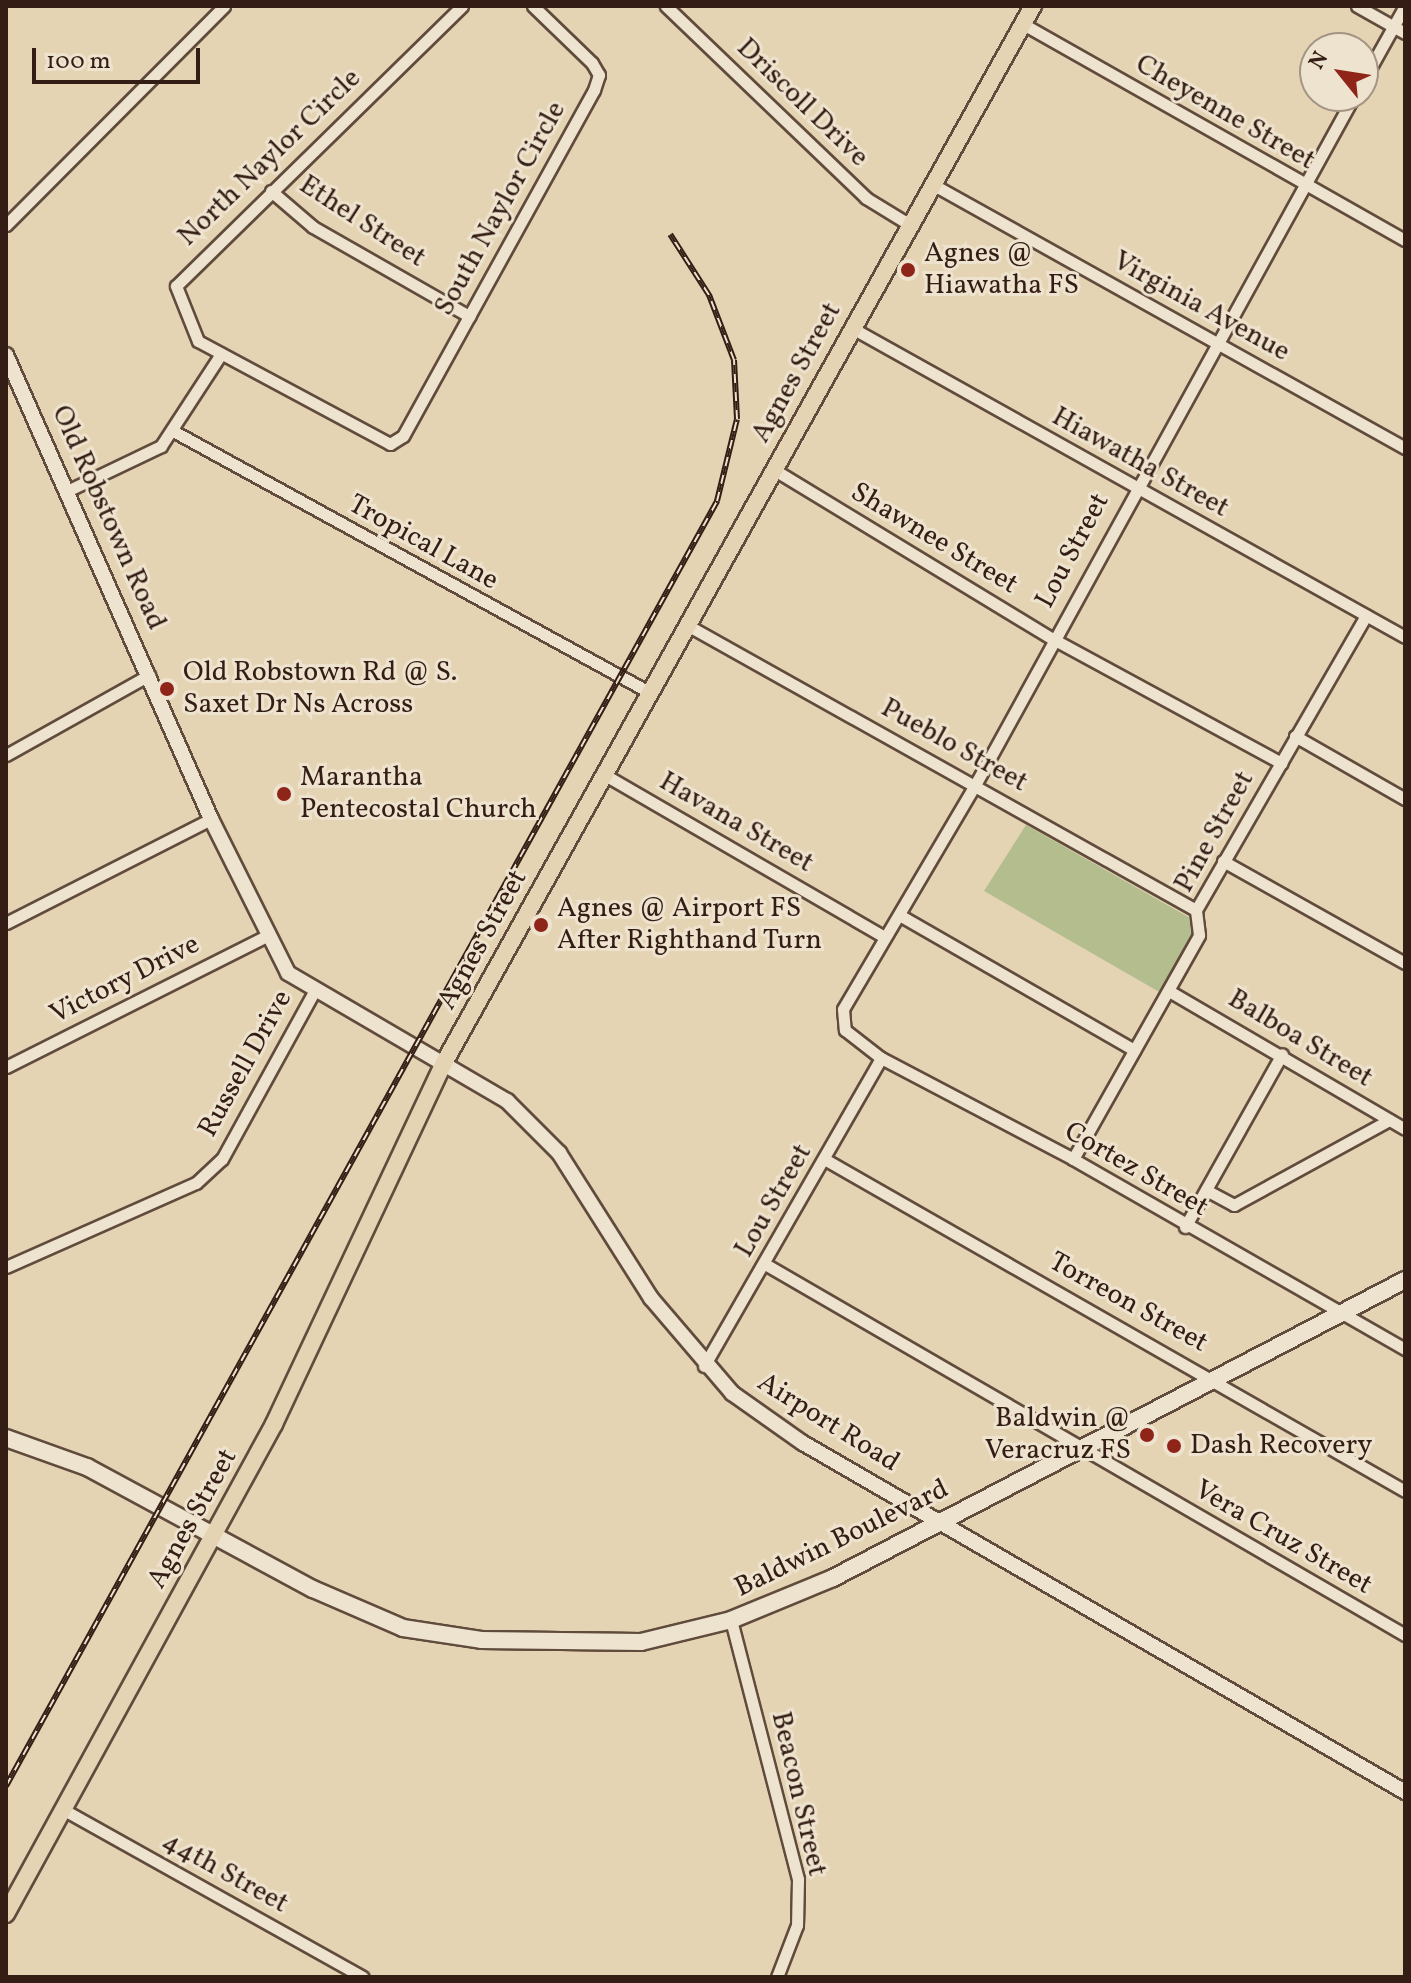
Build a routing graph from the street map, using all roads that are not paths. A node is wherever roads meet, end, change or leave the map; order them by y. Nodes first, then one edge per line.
1 (224, 6) edge
2 (462, 6) edge
3 (533, 6) edge
4 (666, 6) edge
5 (1033, 6) edge
6 (1357, 6) edge
7 (1405, 6) edge
8 (1023, 24) junction
9 (1393, 27) junction
10 (1405, 33) edge
11 (1379, 52) edge
12 (1345, 112) edge
13 (932, 184) junction
14 (1304, 186) junction
15 (271, 191) junction
16 (6, 225) edge
17 (910, 225) junction
18 (1405, 240) edge
19 (469, 316) junction
20 (852, 328) junction
21 (1217, 345) junction
22 (221, 354) junction
23 (6, 355) edge
24 (175, 432) junction
25 (390, 444) joint
26 (1405, 448) edge
27 (773, 469) junction
28 (1135, 488) junction
29 (67, 491) junction
30 (1366, 616) junction
31 (687, 625) junction
32 (1405, 637) edge
33 (1053, 639) junction
34 (149, 675) junction
35 (649, 692) junction
36 (1295, 736) junction
37 (8, 751) edge
38 (1281, 763) junction
39 (605, 775) junction
40 (975, 785) junction
41 (1405, 799) edge
42 (211, 819) junction
43 (1223, 861) junction
44 (1196, 910) junction
45 (901, 916) junction
46 (6, 923) edge
47 (266, 936) junction
48 (884, 937) junction
49 (1405, 963) edge
50 (315, 990) junction
51 (1169, 991) junction
52 (845, 1030) joint
53 (1134, 1050) junction
54 (1282, 1054) junction
55 (881, 1058) junction
56 (445, 1061) junction
57 (6, 1067) edge
58 (1389, 1120) junction
59 (1405, 1129) edge
60 (1073, 1159) junction
61 (826, 1160) junction
62 (1206, 1190) junction
63 (1185, 1227) junction
64 (765, 1264) junction
65 (6, 1267) edge
66 (1405, 1280) edge
67 (1342, 1313) junction
68 (1405, 1349) edge
69 (704, 1366) junction
70 (1213, 1379) junction
71 (6, 1438) edge
72 (1079, 1449) junction
73 (1405, 1491) edge
74 (940, 1522) junction
75 (213, 1536) junction
76 (731, 1620) junction
77 (1405, 1635) edge
78 (1405, 1792) edge
79 (64, 1810) junction
80 (6, 1914) edge
81 (363, 1977) edge
82 (777, 1977) edge

1 - 16 street
2 - 15 street, North Naylor Circle
3 - 19 street, South Naylor Circle
4 - 17 street, Driscoll Drive
5 - 8 main road, Agnes Street
6 - 9 street
7 - 9 street
8 - 13 main road, Agnes Street
8 - 14 street, Cheyenne Street
9 - 10 street
9 - 11 street
12 - 14 street, Lou Street
13 - 17 main road, Agnes Street
13 - 21 street, Virginia Avenue
14 - 18 street, Cheyenne Street
14 - 21 street, Lou Street
15 - 19 street, Ethel Street
15 - 22 street, North Naylor Circle
17 - 20 main road, Agnes Street
19 - 25 street, South Naylor Circle
20 - 27 main road, Agnes Street
20 - 28 street, Hiawatha Street
21 - 26 street, Virginia Avenue
21 - 28 street, Lou Street
22 - 24 street
22 - 25 street, North Naylor Circle
23 - 29 street, Old Robstown Road
24 - 29 street
24 - 35 street, Tropical Lane
27 - 31 main road, Agnes Street
27 - 33 street, Shawnee Street
28 - 30 street, Hiawatha Street
28 - 33 street, Lou Street
29 - 34 street, Old Robstown Road
30 - 32 street, Hiawatha Street
30 - 36 street, Pine Street
31 - 35 main road, Agnes Street
31 - 40 street, Pueblo Street
33 - 38 street, Shawnee Street
33 - 40 street, Lou Street
34 - 37 street
34 - 42 street, Old Robstown Road
35 - 39 main road, Agnes Street
36 - 38 street, Pine Street
36 - 41 street
38 - 43 street, Pine Street
39 - 48 street, Havana Street
39 - 56 main road, Agnes Street
40 - 44 street, Pueblo Street
40 - 45 street, Lou Street
42 - 46 street
42 - 47 street, Old Robstown Road
43 - 44 street, Pine Street
43 - 49 street
44 - 51 street, Pine Street
45 - 48 street, Lou Street
45 - 53 street
47 - 50 street, Old Robstown Road
47 - 57 street, Victory Drive
48 - 52 street, Lou Street
50 - 56 street, Old Robstown Road
50 - 65 street, Russell Drive
51 - 53 street, Pine Street
51 - 54 street, Balboa Street
52 - 55 street, Cortez Street
53 - 60 street, Pine Street
54 - 58 street, Balboa Street
54 - 62 street
55 - 60 street, Cortez Street
55 - 61 street, Lou Street
56 - 69 street, Airport Road
56 - 75 main road, Agnes Street
58 - 59 street, Balboa Street
58 - 62 street
60 - 63 street, Cortez Street
61 - 64 street, Lou Street
61 - 70 street, Torreon Street
62 - 63 street
63 - 67 street, Cortez Street
64 - 69 street, Lou Street
64 - 72 street, Vera Cruz Street
66 - 67 main road, Baldwin Boulevard
67 - 68 street, Cortez Street
67 - 70 main road, Baldwin Boulevard
69 - 74 street, Airport Road
70 - 72 main road, Baldwin Boulevard
70 - 73 street, Torreon Street
71 - 75 main road, Baldwin Boulevard
72 - 74 main road, Baldwin Boulevard
72 - 77 street, Vera Cruz Street
74 - 76 main road, Baldwin Boulevard
74 - 78 street, Airport Road
75 - 76 main road, Baldwin Boulevard
75 - 79 main road, Agnes Street
76 - 82 street, Beacon Street
79 - 80 main road, Agnes Street
79 - 81 street, 44th Street

